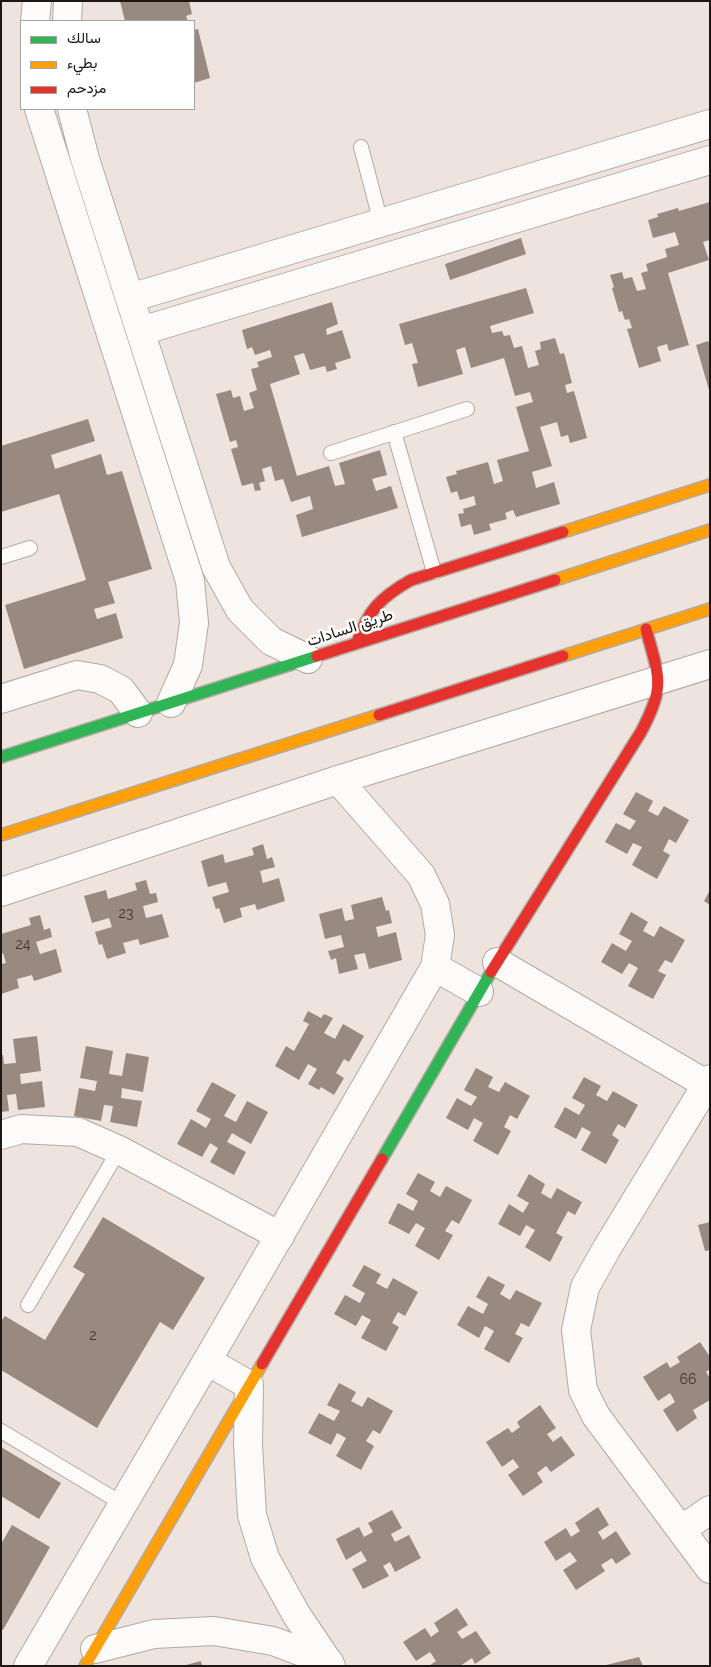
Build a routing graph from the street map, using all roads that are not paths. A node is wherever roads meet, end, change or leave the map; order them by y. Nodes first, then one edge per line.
1 (37, 1) edge
2 (68, 1) edge
3 (35, 20) edge
4 (67, 20) edge
5 (39, 110) edge
6 (72, 110) edge
7 (710, 124) edge
8 (361, 147) dead end
9 (710, 160) edge
10 (382, 223) junction
11 (130, 298) junction
12 (141, 331) junction
13 (467, 409) dead end
14 (394, 432) junction
15 (331, 453) dead end
16 (710, 485) edge
17 (202, 522) junction
18 (710, 530) edge
19 (175, 532) junction
20 (30, 548) dead end
21 (1, 557) edge
22 (434, 572) junction
23 (710, 608) edge
24 (646, 629) junction
25 (357, 643) junction
26 (308, 659) junction
27 (710, 664) edge
28 (659, 680) junction
29 (4, 695) edge
30 (171, 703) junction
31 (138, 713) junction
32 (1, 758) edge
33 (338, 780) junction
34 (1, 836) edge
35 (1, 892) edge
36 (497, 962) junction
37 (434, 967) junction
38 (479, 992) junction
39 (708, 1082) edge
40 (1, 1136) edge
41 (119, 1150) junction
42 (280, 1236) junction
43 (28, 1305) dead end
44 (207, 1362) junction
45 (249, 1385) junction
46 (1, 1430) edge
47 (123, 1504) junction
48 (710, 1510) edge
49 (681, 1530) junction
50 (710, 1569) edge
51 (90, 1657) edge
52 (330, 1664) edge
53 (28, 1666) edge

1 - 3 street
2 - 4 street
5 - 19 street
6 - 11 street
7 - 10 street
8 - 10 lane
9 - 12 street
10 - 11 street
11 - 12 street
12 - 17 street
13 - 14 lane
14 - 15 lane
14 - 22 lane
16 - 22 street
17 - 19 street
17 - 26 street
18 - 25 street, طريق السادات
19 - 30 street
20 - 21 lane
22 - 25 street
23 - 24 street
24 - 28 street
24 - 34 street
25 - 26 street, طريق السادات
26 - 30 street, طريق السادات
27 - 28 street
28 - 33 street
28 - 36 street
29 - 31 street
30 - 31 street, طريق السادات
31 - 32 street, طريق السادات
33 - 35 street
33 - 37 street
36 - 38 street
36 - 39 street
37 - 38 street
37 - 42 street
38 - 45 street
39 - 49 street
40 - 41 street
41 - 42 street
41 - 43 lane
42 - 44 street
44 - 45 street
44 - 47 street
45 - 51 street
45 - 52 street
46 - 47 lane
47 - 53 street
48 - 49 street
49 - 50 street
51 - 52 street

